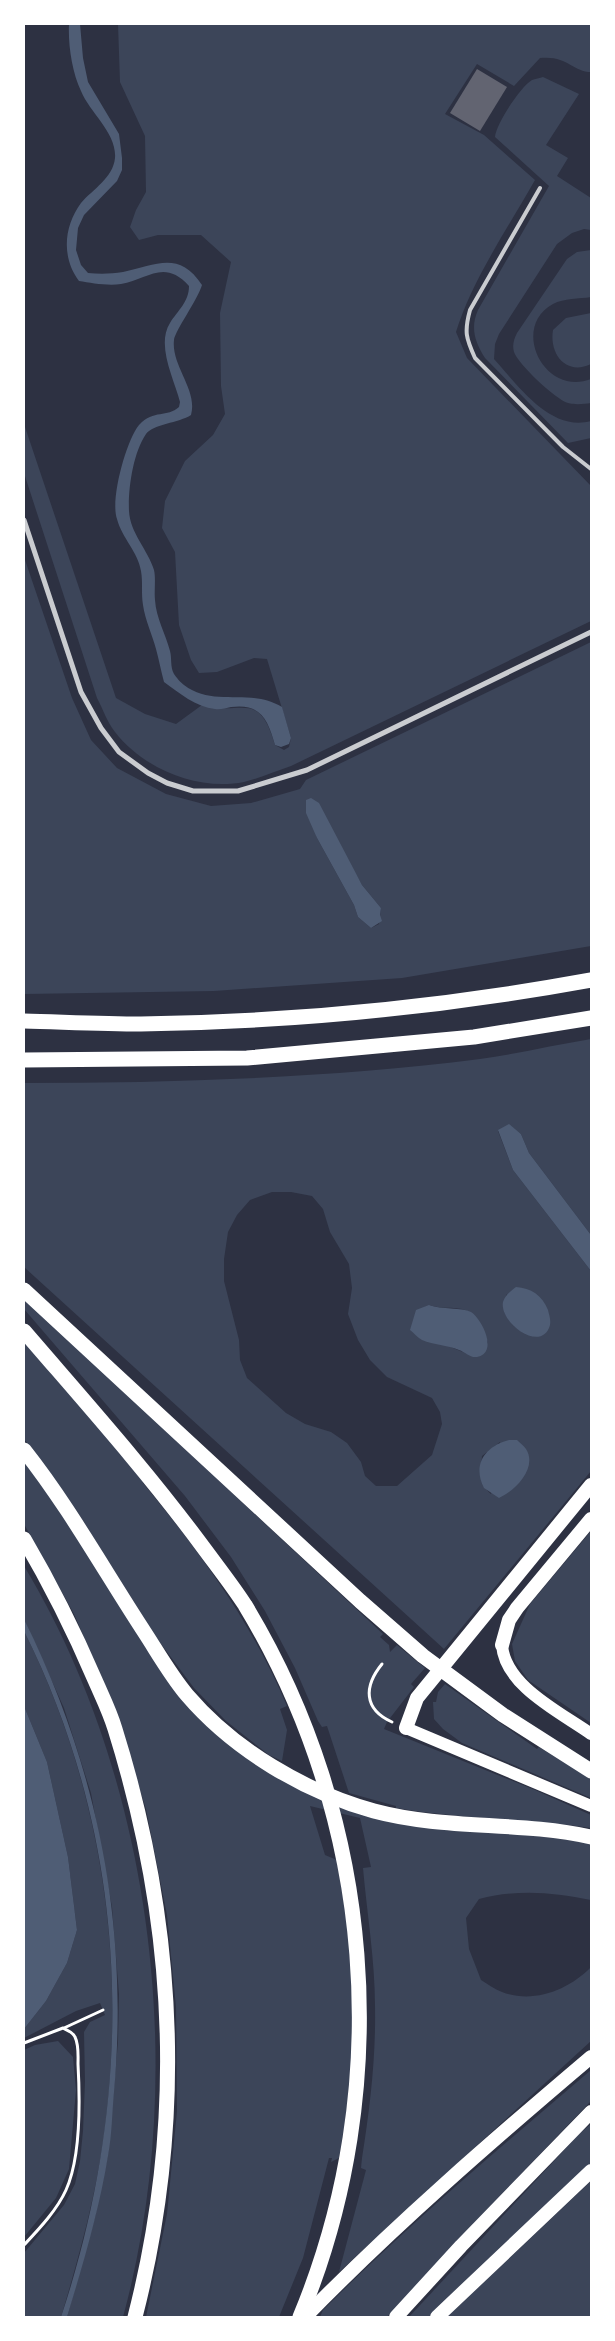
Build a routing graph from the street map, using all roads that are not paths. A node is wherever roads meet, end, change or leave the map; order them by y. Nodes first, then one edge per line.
1 (540, 188) dead end
2 (591, 469) edge
3 (24, 520) edge
4 (591, 632) edge
5 (591, 980) edge
6 (591, 1018) edge
7 (24, 1021) edge
8 (24, 1060) edge
9 (24, 1290) edge
10 (24, 1331) edge
11 (24, 1450) edge
12 (591, 1486) edge
13 (591, 1519) edge
14 (24, 1539) edge
15 (502, 1645) joint
16 (406, 1728) joint
17 (591, 1734) edge
18 (591, 1771) edge
19 (591, 1806) edge
20 (591, 1836) edge
21 (591, 2057) edge
22 (591, 2112) edge
23 (591, 2171) edge
24 (136, 2317) edge
25 (300, 2317) edge
26 (305, 2317) edge
27 (396, 2317) edge
28 (437, 2317) edge

1 - 2 lane
3 - 4 street
5 - 7 highway
6 - 8 highway
9 - 18 highway
10 - 25 highway
11 - 20 highway
12 - 16 highway
13 - 15 highway
14 - 24 highway
15 - 17 main road
16 - 19 main road
21 - 26 highway
22 - 27 highway
23 - 28 highway

